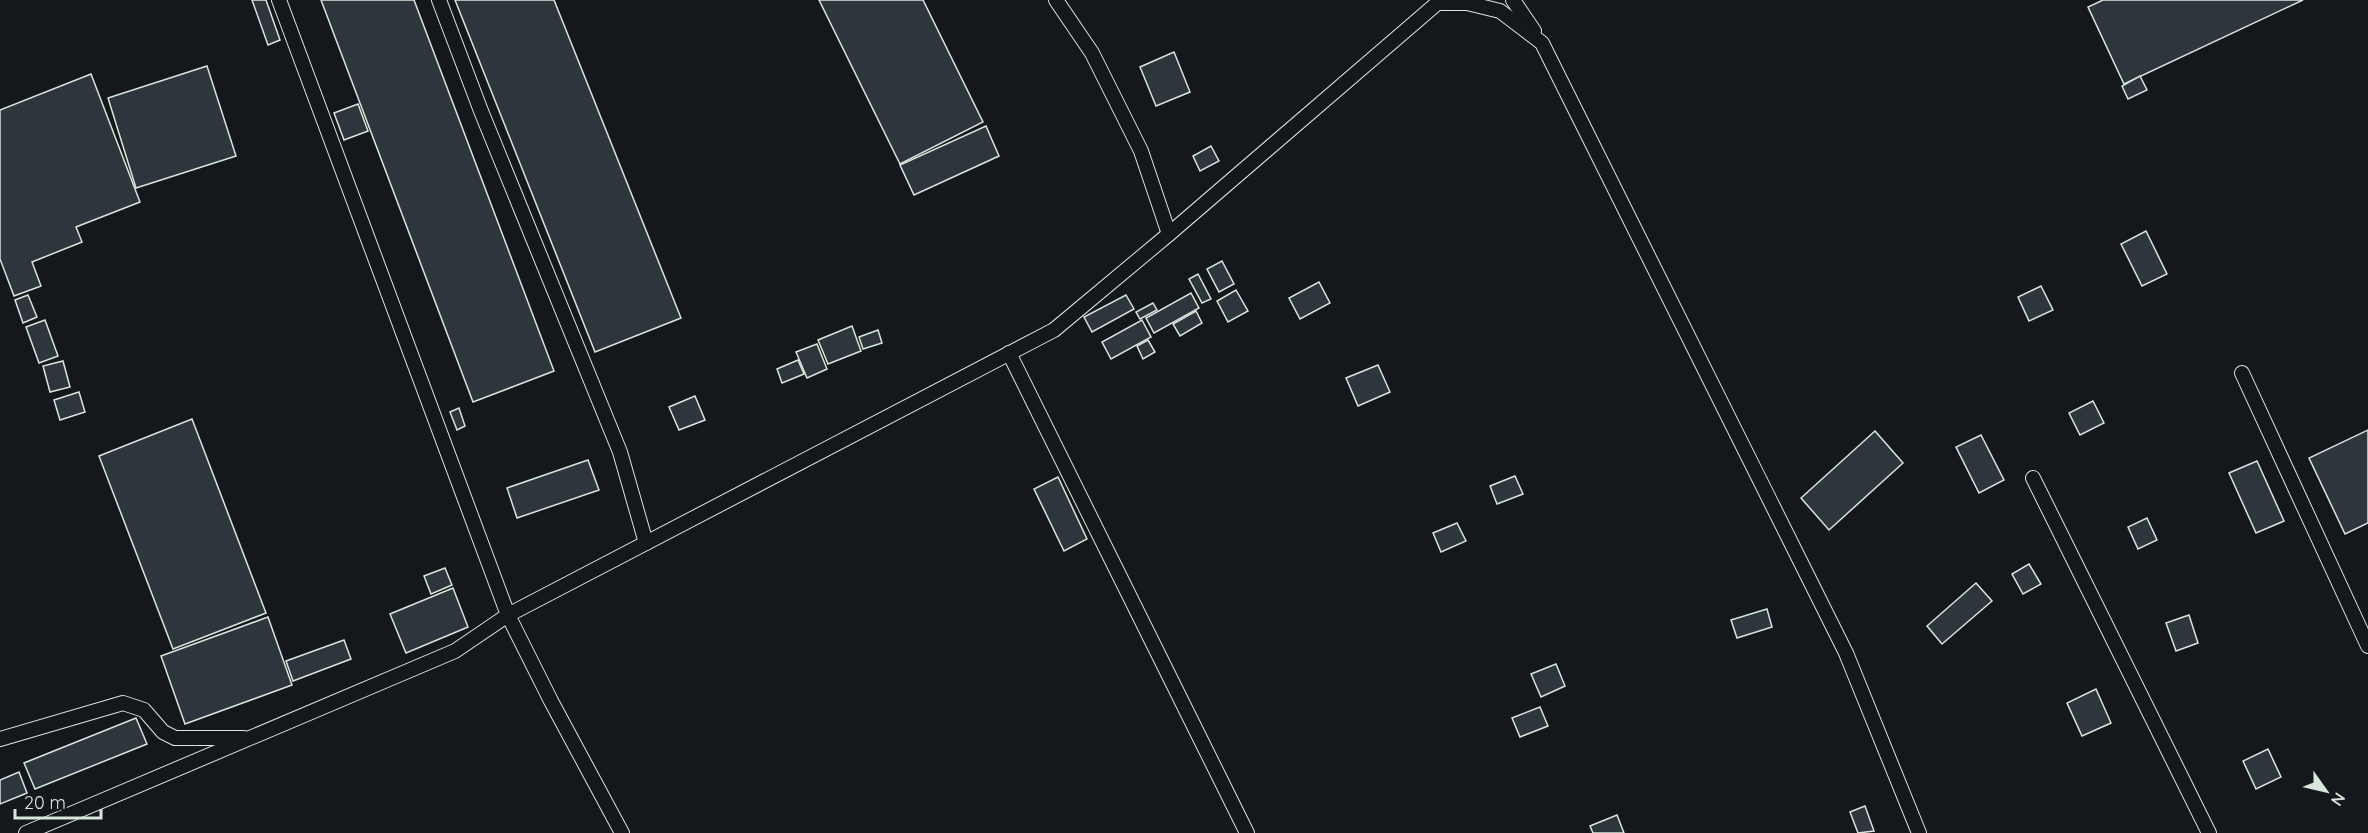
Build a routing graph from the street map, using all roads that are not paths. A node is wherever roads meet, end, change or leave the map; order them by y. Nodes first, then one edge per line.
1 (279, 0) edge
2 (439, 0) edge
3 (1056, 0) edge
4 (1513, 0) edge
5 (1439, 1) edge
6 (1542, 43) junction
7 (1169, 234) junction
8 (1009, 353) junction
9 (2242, 373) dead end
10 (2034, 478) dead end
11 (646, 543) junction
12 (508, 615) junction
13 (2368, 646) edge
14 (249, 738) junction
15 (0, 739) edge
16 (26, 833) edge
17 (622, 833) edge
18 (1247, 833) edge
19 (1919, 833) edge
20 (2209, 833) edge

1 - 12 lane
2 - 11 lane
3 - 7 lane
4 - 6 lane
5 - 6 lane
5 - 7 lane
6 - 19 lane
7 - 8 lane
8 - 11 lane
8 - 18 lane
9 - 13 lane
10 - 20 lane
11 - 12 lane
12 - 14 lane
12 - 17 lane
14 - 15 lane
14 - 16 lane

